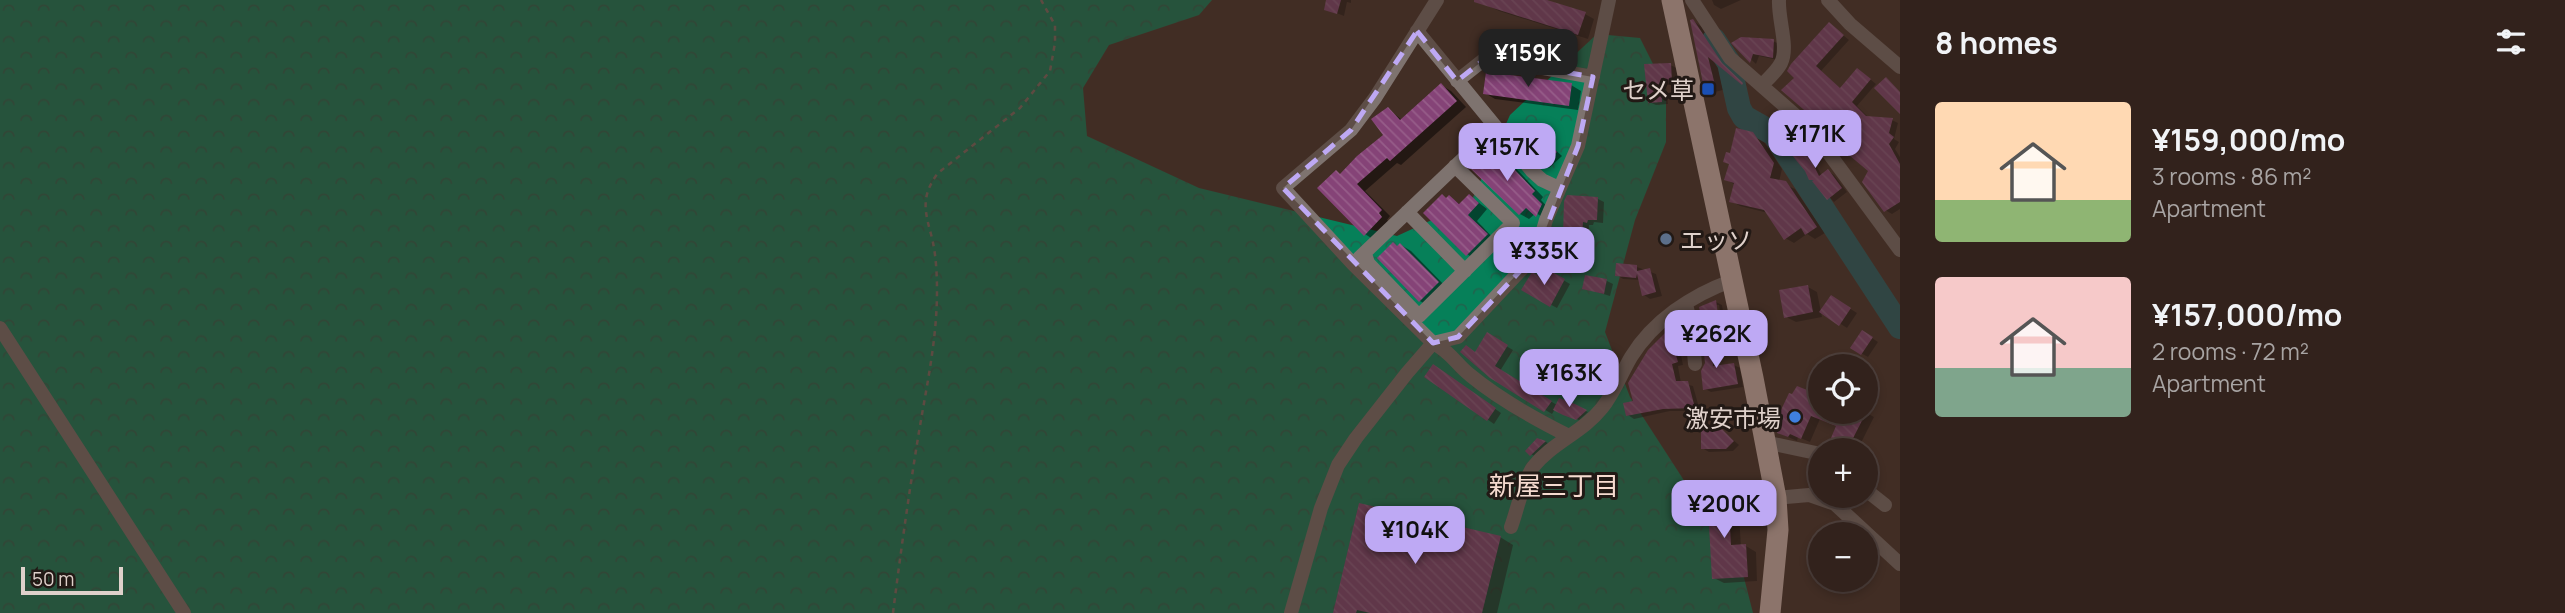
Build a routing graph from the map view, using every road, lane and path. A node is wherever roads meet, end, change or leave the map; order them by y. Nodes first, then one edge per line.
1 (1041, 0) edge
2 (1437, 0) edge
3 (1609, 0) edge
4 (1672, 0) edge
5 (1692, 0) edge
6 (1779, 0) edge
7 (1828, 0) edge
8 (1416, 31) junction
9 (1897, 58) edge
10 (1593, 78) junction
11 (1457, 81) junction
12 (1762, 85) junction
13 (1497, 130) junction
14 (1455, 166) junction
15 (1559, 188) junction
16 (1407, 212) junction
17 (1900, 250) edge
18 (1365, 254) junction
19 (1353, 264) junction
20 (1465, 271) junction
21 (1731, 281) junction
22 (1686, 304) junction
23 (0, 328) edge
24 (1433, 343) junction
25 (1695, 364) dead end
26 (1569, 436) junction
27 (1764, 442) junction
28 (1808, 451) edge
29 (1776, 498) junction
30 (1878, 499) edge
31 (1885, 505) dead end
32 (1511, 527) dead end
33 (1900, 564) edge
34 (184, 613) edge
35 (893, 613) edge
36 (1291, 613) edge
37 (1770, 613) edge

1 - 35 path
2 - 8 street
3 - 10 street
4 - 21 highway
5 - 12 street
6 - 12 street
7 - 9 street
8 - 11 street
8 - 19 street
10 - 11 street
10 - 15 street
11 - 13 street
12 - 17 street
13 - 14 street
13 - 15 street
14 - 16 street
14 - 20 street
15 - 24 street
16 - 18 street
16 - 20 street
18 - 19 street
18 - 20 street
19 - 24 street
21 - 22 street
21 - 27 highway
22 - 25 street
22 - 26 street
23 - 34 street
24 - 26 street
24 - 36 street
26 - 32 street
27 - 28 street
27 - 29 highway
29 - 33 street
29 - 37 highway
30 - 31 street

